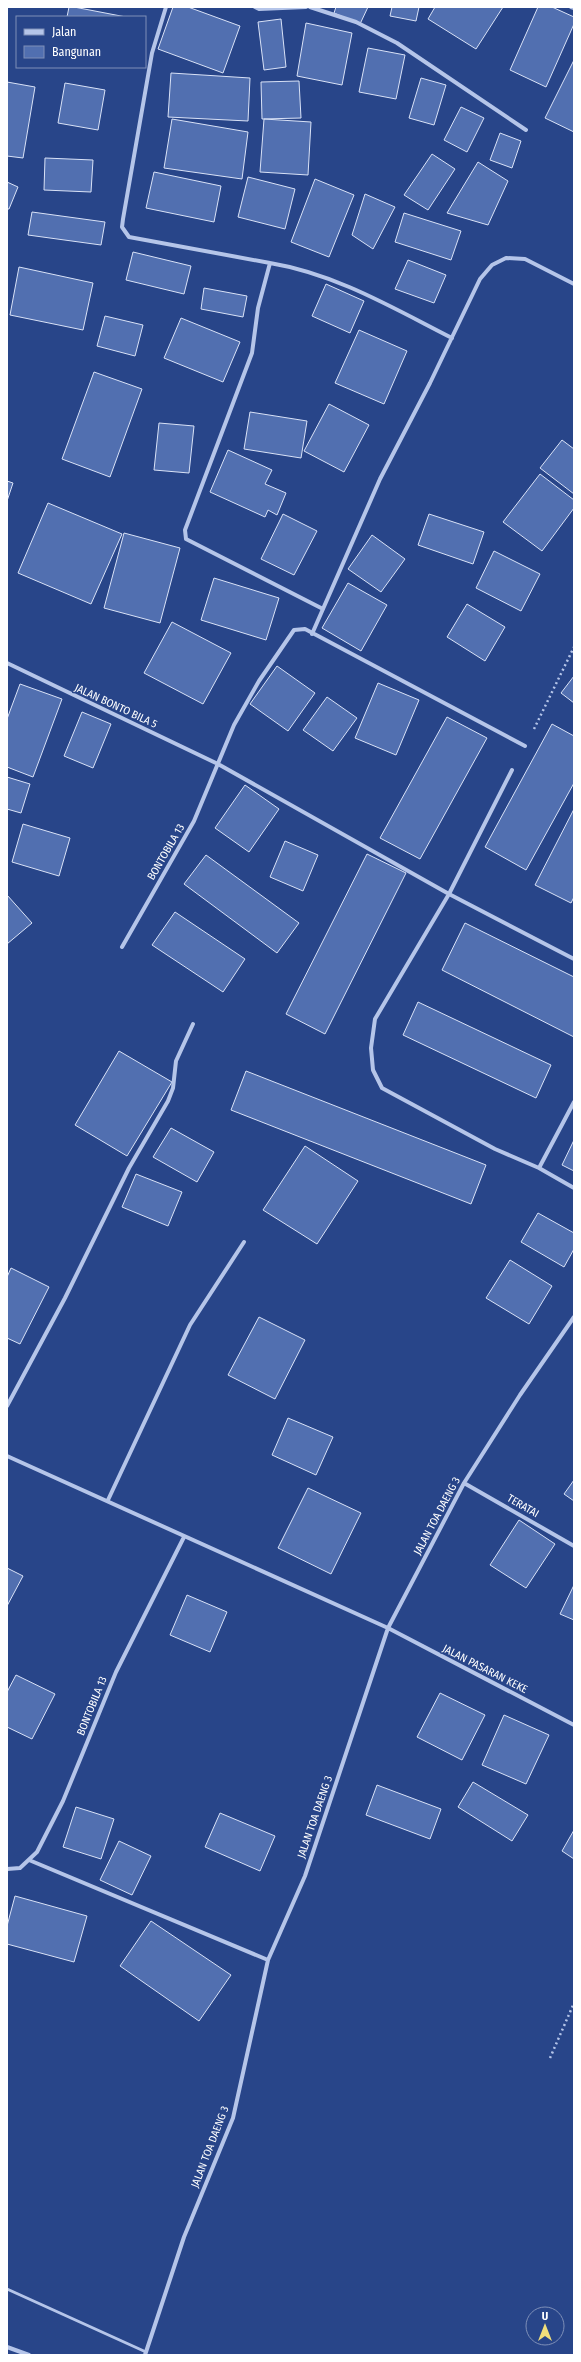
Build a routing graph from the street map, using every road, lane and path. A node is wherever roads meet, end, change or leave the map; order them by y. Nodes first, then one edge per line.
1 (166, 7) edge
2 (254, 7) edge
3 (306, 7) edge
4 (310, 7) edge
5 (571, 7) edge
6 (574, 8) edge
7 (526, 130) dead end
8 (270, 263) junction
9 (574, 284) edge
10 (452, 338) junction
11 (323, 609) junction
12 (312, 634) junction
13 (574, 647) edge
14 (7, 663) edge
15 (525, 746) joint
16 (218, 764) junction
17 (512, 770) dead end
18 (449, 894) junction
19 (122, 947) dead end
20 (573, 957) edge
21 (193, 1024) dead end
22 (574, 1102) edge
23 (540, 1168) junction
24 (574, 1188) edge
25 (244, 1242) dead end
26 (574, 1317) edge
27 (7, 1406) edge
28 (7, 1456) edge
29 (464, 1483) junction
30 (108, 1500) junction
31 (184, 1537) junction
32 (574, 1546) edge
33 (388, 1628) junction
34 (574, 1725) edge
35 (29, 1860) junction
36 (7, 1869) edge
37 (268, 1960) junction
38 (574, 2004) edge
39 (550, 2058) dead end
40 (7, 2289) edge
41 (7, 2347) edge
42 (146, 2354) edge
43 (29, 2355) edge

1 - 8 street
2 - 3 street
4 - 7 street
5 - 6 street
8 - 10 street
8 - 11 street
9 - 10 street
10 - 11 street
11 - 12 street
12 - 15 street, BONTOBILA 13
12 - 16 street, BONTOBILA 13
13 - 15 path
14 - 16 street, JALAN BONTO BILA 5
16 - 18 street, JALAN BONTO BILA 5
16 - 19 street, BONTOBILA 13
17 - 18 street
18 - 20 street, JALAN BONTO BILA 5
18 - 23 street
21 - 27 street
22 - 23 street
23 - 24 street
25 - 30 street
26 - 29 street, JALAN TOA DAENG 3
28 - 30 street, JALAN PASARAN KEKE
29 - 32 street, TERATAI
29 - 33 street, JALAN TOA DAENG 3
30 - 31 street, JALAN PASARAN KEKE
31 - 33 street, JALAN PASARAN KEKE
31 - 35 street, BONTOBILA 13
33 - 34 street, JALAN PASARAN KEKE
33 - 37 street, JALAN TOA DAENG 3
35 - 36 street, BONTOBILA 13
35 - 37 street
37 - 42 street, JALAN TOA DAENG 3
38 - 39 path
40 - 42 lane
41 - 43 street

